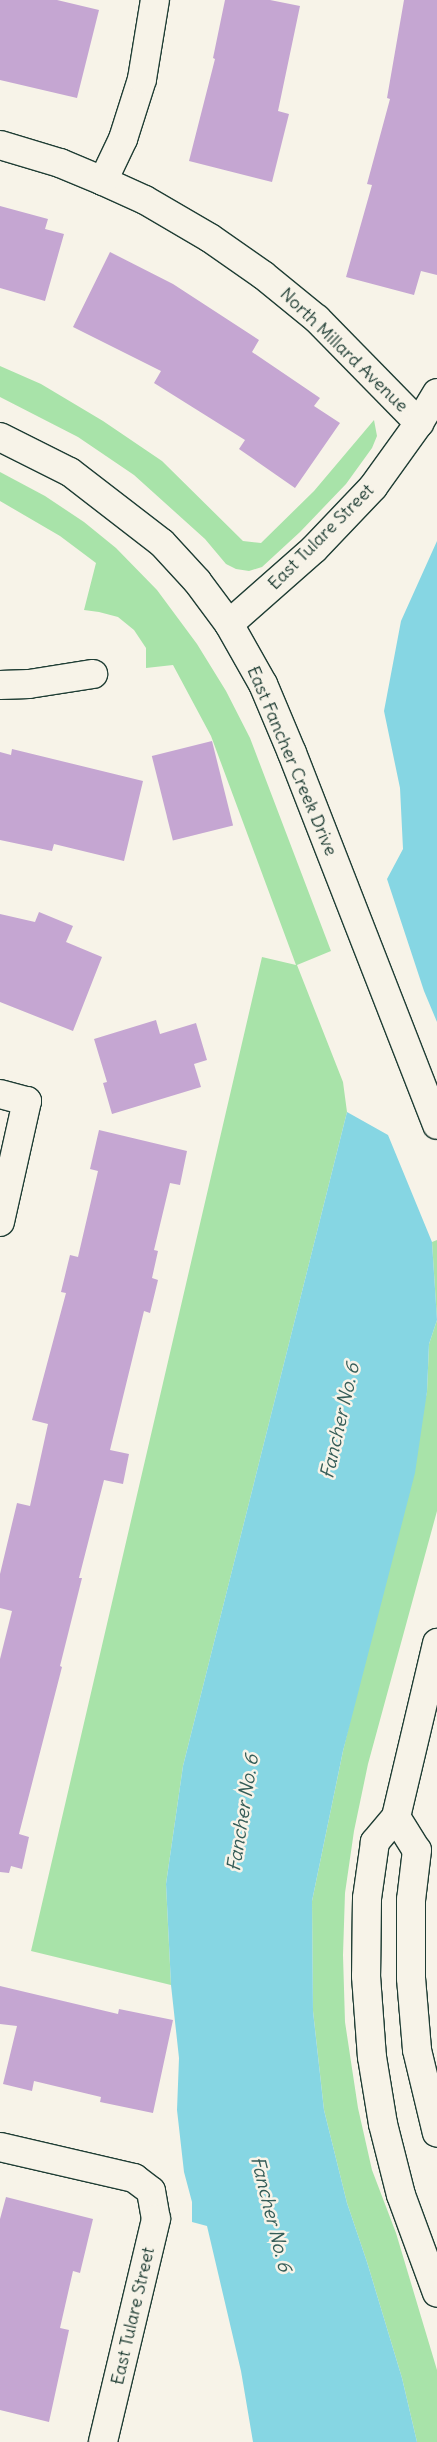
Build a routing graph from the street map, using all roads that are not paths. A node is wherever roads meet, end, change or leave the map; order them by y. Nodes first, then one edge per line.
1 (155, 0) edge
2 (0, 145) edge
3 (103, 181) junction
4 (437, 393) edge
5 (420, 423) junction
6 (0, 437) edge
7 (229, 624) junction
8 (93, 674) dead end
9 (0, 685) edge
10 (0, 1094) edge
11 (437, 1125) edge
12 (0, 1222) edge
13 (437, 1643) edge
14 (396, 1817) junction
15 (437, 2133) edge
16 (0, 2147) edge
17 (437, 2293) edge
18 (103, 2442) edge

1 - 3 street
2 - 3 street, North Millard Avenue
3 - 5 street, North Millard Avenue
4 - 5 street, East Tulare Street
5 - 7 street, East Tulare Street
6 - 7 street, East Fancher Creek Drive
7 - 11 street, East Fancher Creek Drive
8 - 9 street
10 - 12 street
13 - 14 street
14 - 15 street
14 - 17 street
16 - 18 street, East Tulare Street

